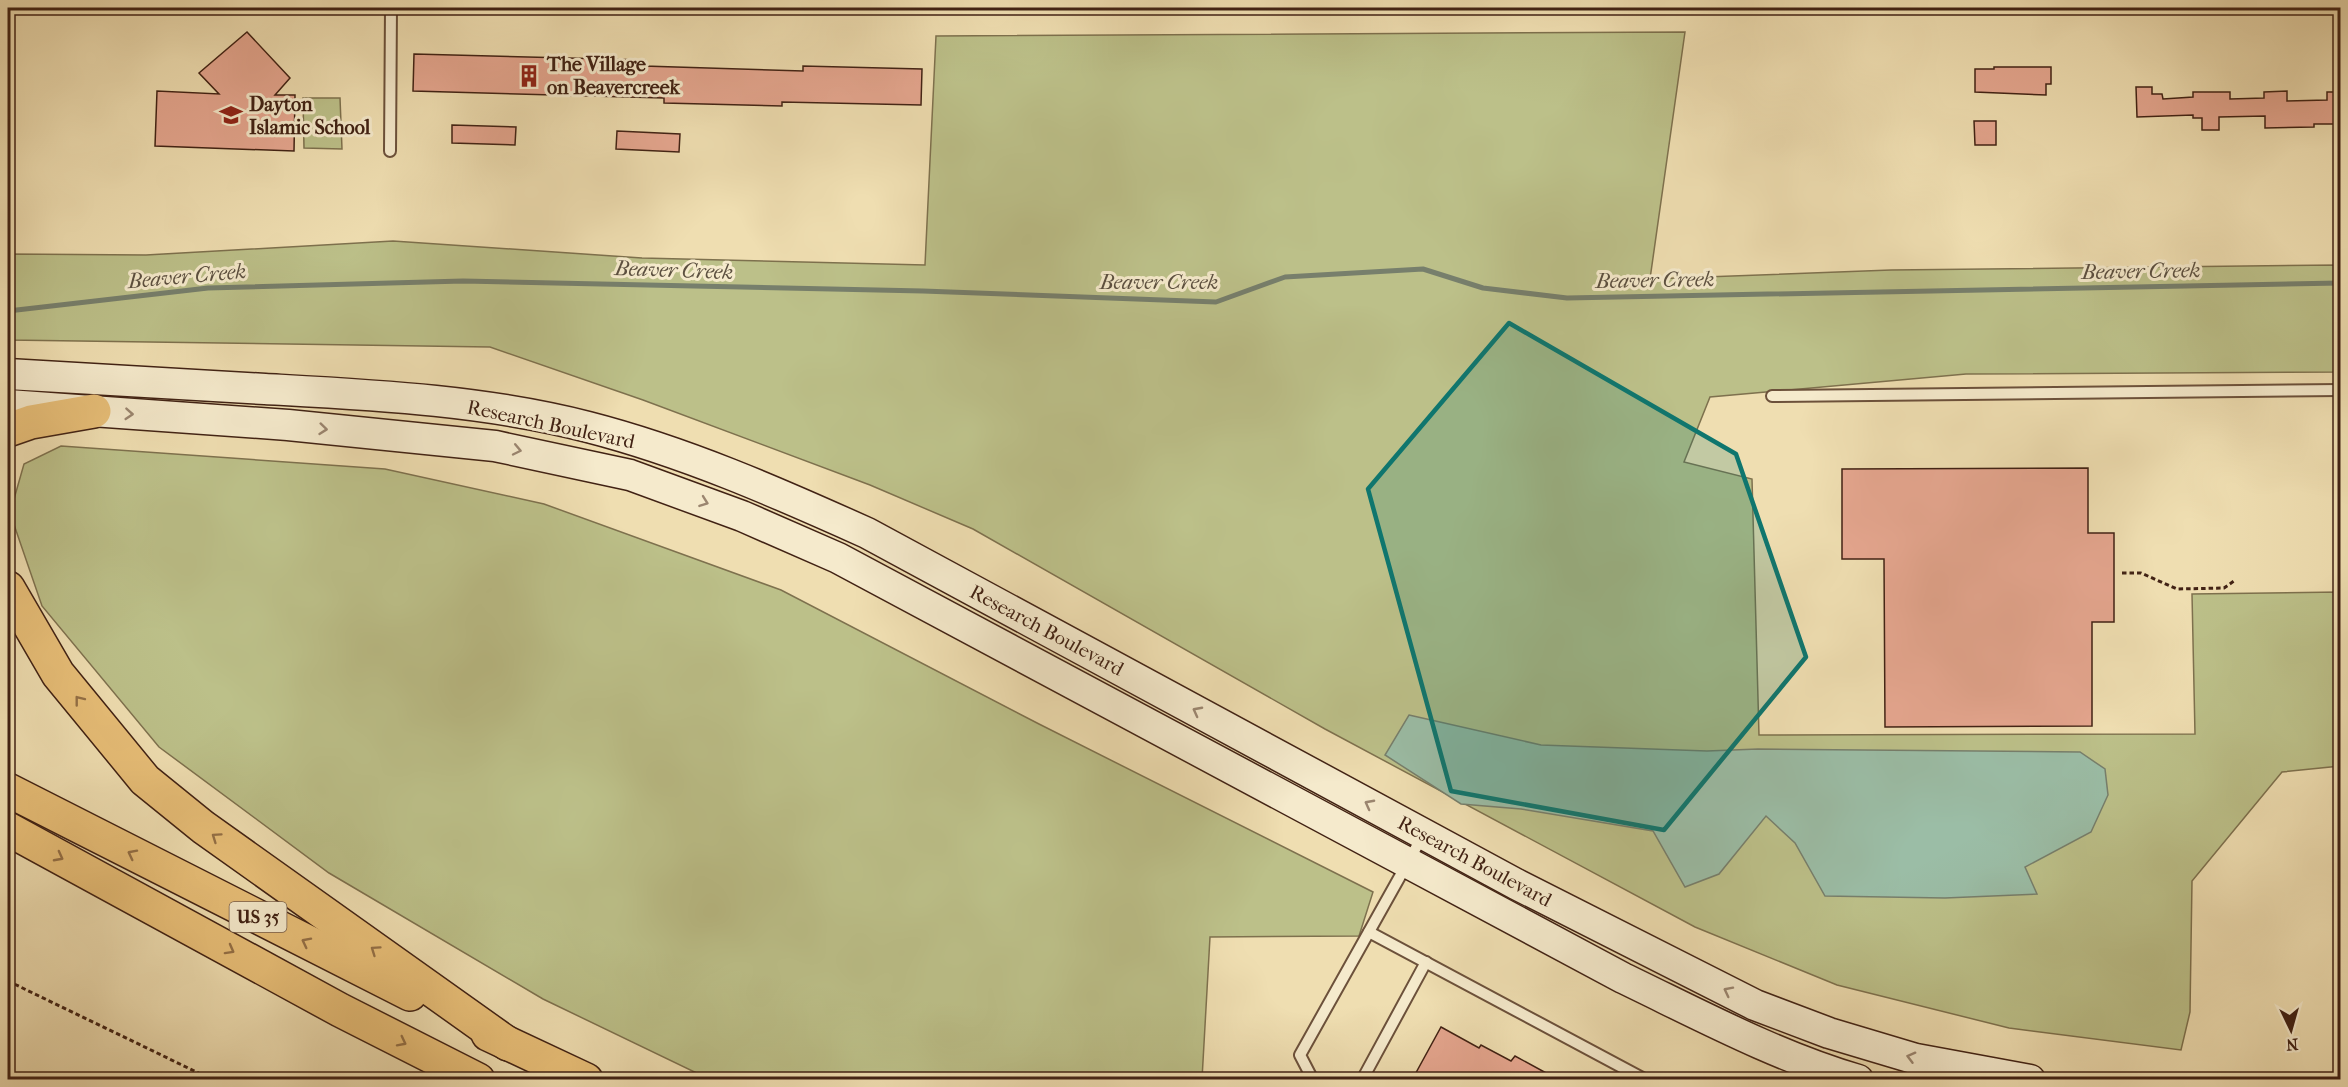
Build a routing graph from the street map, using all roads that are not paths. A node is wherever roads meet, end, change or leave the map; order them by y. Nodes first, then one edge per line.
1 (392, 8) edge
2 (390, 151) dead end
3 (8, 374) edge
4 (2340, 390) edge
5 (1772, 396) dead end
6 (8, 405) edge
7 (94, 411) junction
8 (8, 430) edge
9 (8, 588) edge
10 (8, 790) edge
11 (8, 829) edge
12 (1423, 834) junction
13 (1408, 863) junction
14 (1370, 932) junction
15 (1426, 962) junction
16 (508, 1044) junction
17 (478, 1080) edge
18 (586, 1080) edge
19 (1313, 1080) edge
20 (1362, 1080) edge
21 (1646, 1080) edge
22 (1858, 1080) edge
23 (2030, 1080) edge

1 - 2 lane
12 -> 3 main road, Research Boulevard
4 - 5 lane
6 - 7 main road, Research Boulevard
7 - 8 highway
7 -> 13 main road, Research Boulevard
16 -> 9 highway
16 -> 10 highway, US 35
11 -> 17 highway, US 35
12 - 13 lane
23 -> 12 main road, Research Boulevard
13 - 14 lane
13 - 22 main road, Research Boulevard
14 - 15 lane
14 - 19 lane
15 - 20 lane
15 - 21 lane
16 - 18 highway, US 35

